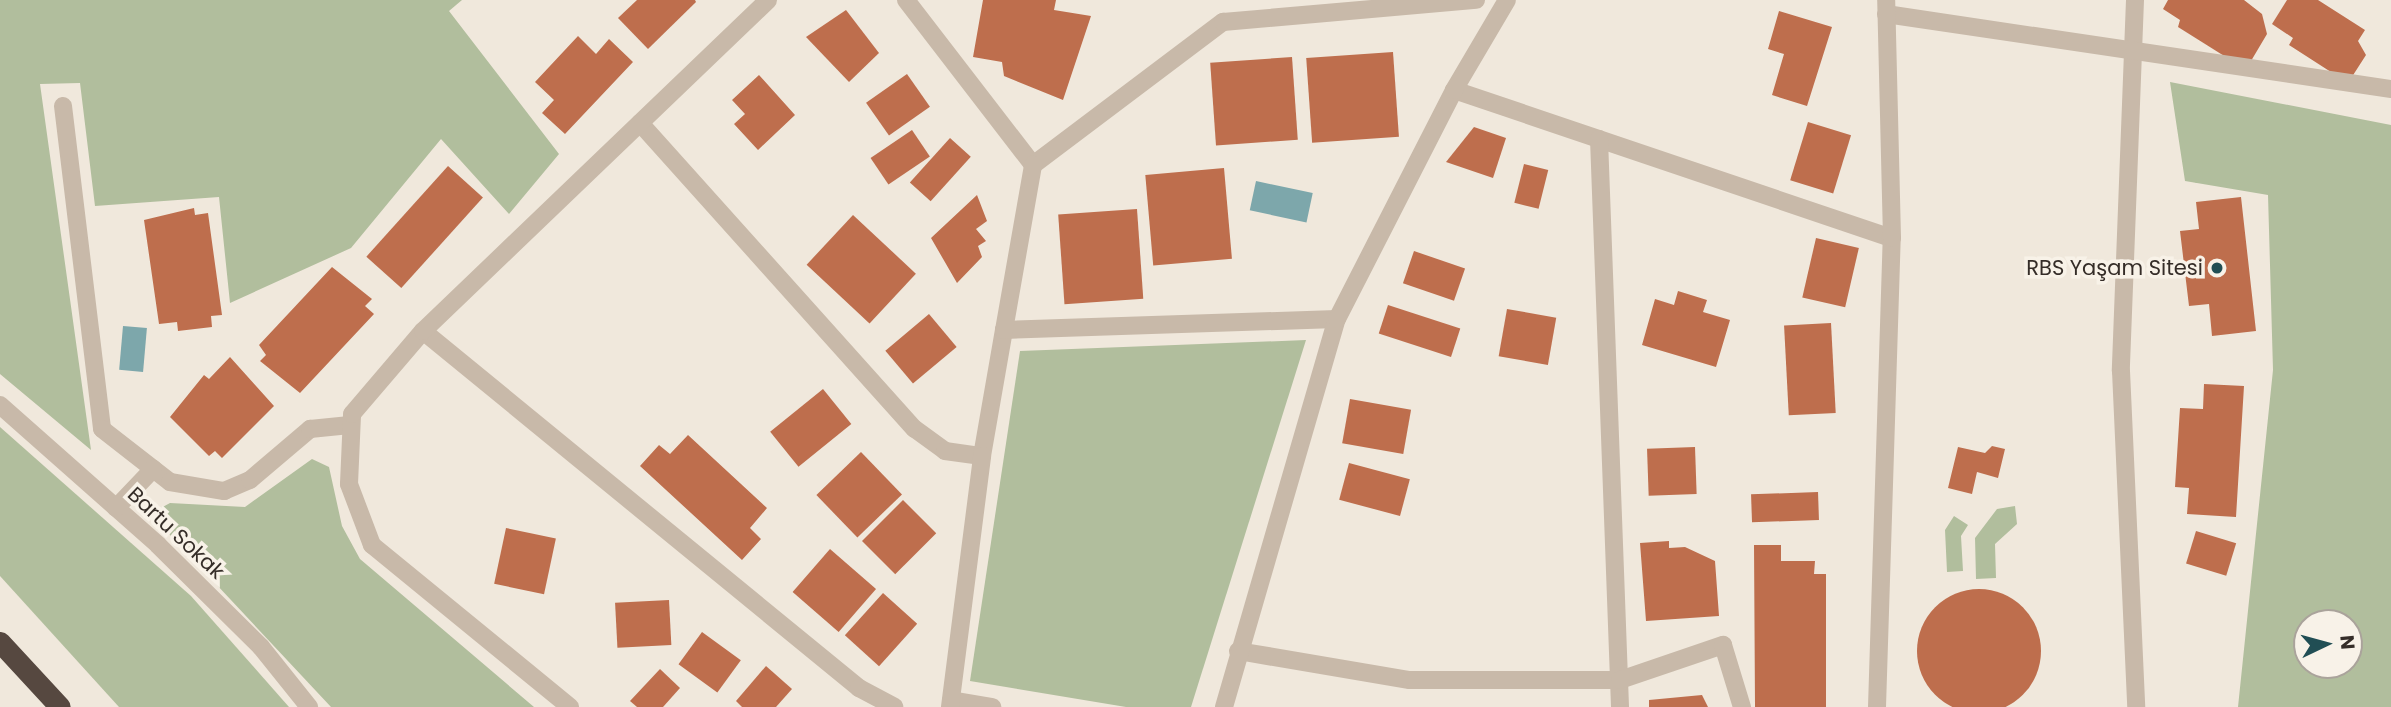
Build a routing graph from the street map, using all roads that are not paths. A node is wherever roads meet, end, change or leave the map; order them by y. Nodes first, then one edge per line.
1 (768, 0) edge
2 (906, 0) edge
3 (1476, 0) edge
4 (1507, 0) edge
5 (2136, 0) edge
6 (1886, 7) edge
7 (2134, 55) junction
8 (2391, 89) edge
9 (1454, 90) junction
10 (63, 106) dead end
11 (640, 123) junction
12 (1598, 139) junction
13 (1033, 165) junction
14 (1892, 238) junction
15 (1337, 319) junction
16 (1004, 330) junction
17 (423, 331) junction
18 (0, 405) edge
19 (350, 425) junction
20 (982, 456) junction
21 (153, 469) junction
22 (116, 508) junction
23 (0, 642) edge
24 (1238, 651) junction
25 (1620, 680) junction
26 (951, 703) edge
27 (60, 707) edge
28 (309, 707) edge
29 (570, 707) edge
30 (894, 707) edge
31 (992, 707) edge
32 (1224, 707) edge
33 (1620, 707) edge
34 (1742, 707) edge
35 (1877, 707) edge
36 (2136, 707) edge

1 - 11 street
2 - 13 street
3 - 13 street
4 - 9 street
5 - 7 street
6 - 7 street
6 - 14 street
7 - 8 street
7 - 36 street
9 - 12 street
9 - 15 street
10 - 21 street
11 - 17 street
11 - 20 street
12 - 14 street
12 - 25 street
13 - 16 street
14 - 35 street
15 - 16 street
15 - 24 street
16 - 20 street
17 - 19 street
17 - 30 street
18 - 22 street, Bartu Sokak
19 - 21 street
19 - 29 street
20 - 26 street
21 - 22 street
22 - 28 street, Bartu Sokak
23 - 27 highway
24 - 25 street
24 - 32 street
25 - 33 street
25 - 34 street
26 - 31 street

